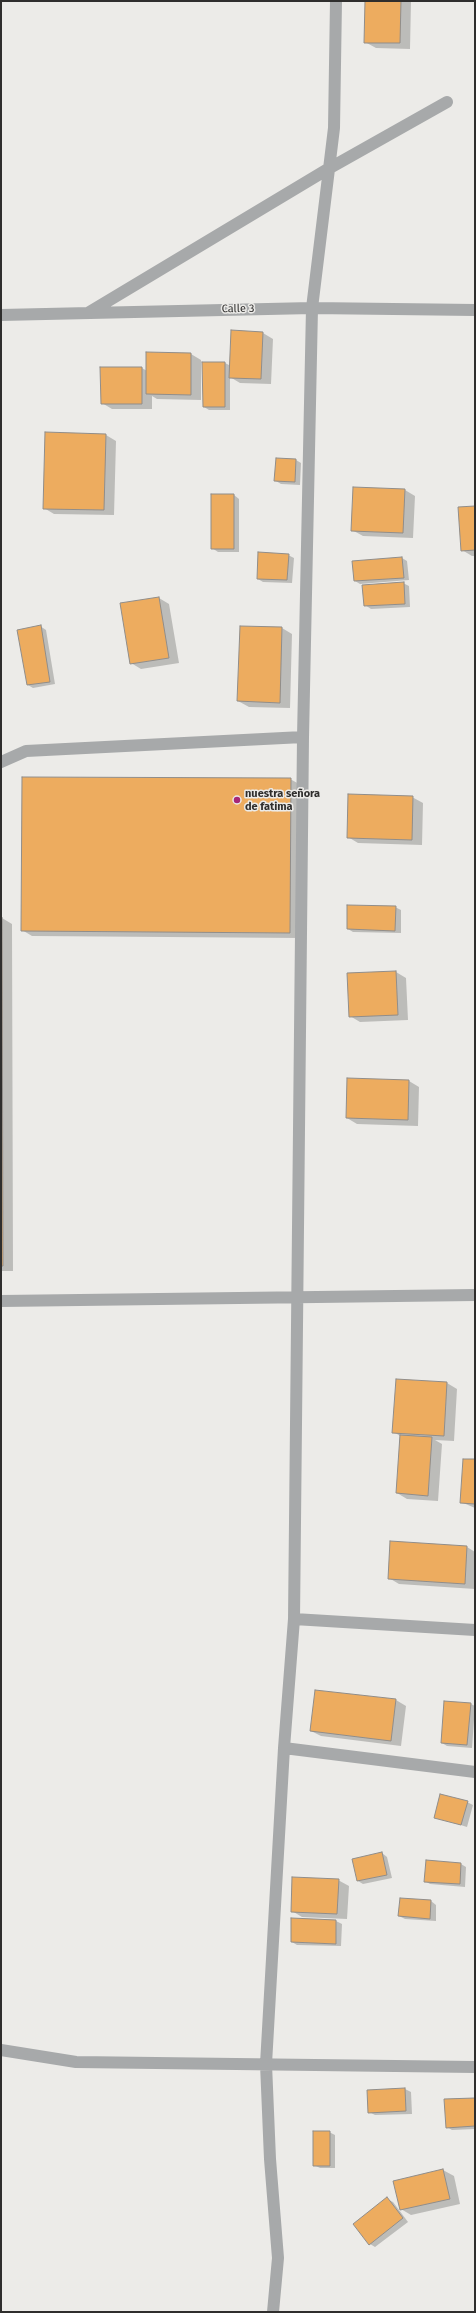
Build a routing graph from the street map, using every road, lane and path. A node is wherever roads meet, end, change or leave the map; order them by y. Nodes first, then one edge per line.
1 (336, 1) edge
2 (447, 102) dead end
3 (328, 169) junction
4 (312, 308) junction
5 (475, 310) edge
6 (87, 313) junction
7 (1, 315) edge
8 (304, 737) junction
9 (1, 762) edge
10 (475, 1295) edge
11 (297, 1296) junction
12 (1, 1301) edge
13 (294, 1619) junction
14 (475, 1630) edge
15 (284, 1748) junction
16 (475, 1772) edge
17 (1, 2050) edge
18 (266, 2064) junction
19 (475, 2067) edge
20 (273, 2312) edge

1 - 3 street
2 - 3 street
3 - 4 street
3 - 6 street
4 - 5 street, Calle 3
4 - 6 street, Calle 3
4 - 8 street
6 - 7 street, Calle 3
8 - 9 street
8 - 11 street
10 - 11 street
11 - 12 street
11 - 13 street
13 - 14 street
13 - 15 street
15 - 16 street
15 - 18 street
17 - 18 street
18 - 19 street
18 - 20 street

